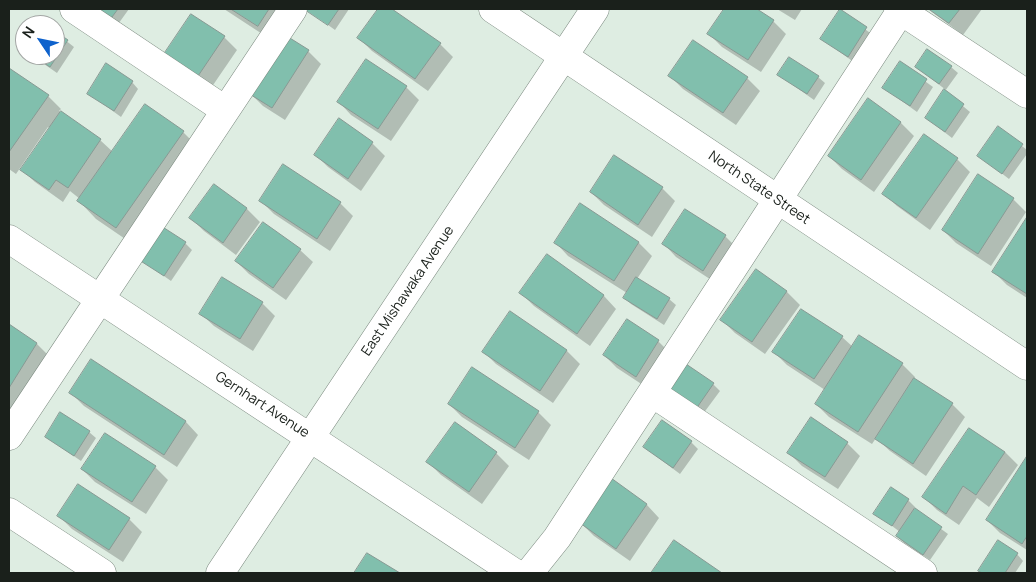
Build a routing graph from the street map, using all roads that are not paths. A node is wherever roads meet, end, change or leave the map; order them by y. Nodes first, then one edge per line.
1 (74, 9) edge
2 (293, 9) edge
3 (493, 9) edge
4 (596, 9) edge
5 (901, 9) edge
6 (564, 56) junction
7 (1027, 94) edge
8 (226, 110) junction
9 (777, 200) junction
10 (9, 239) edge
11 (100, 299) junction
12 (1027, 366) edge
13 (652, 393) junction
14 (9, 436) edge
15 (311, 437) junction
16 (9, 512) edge
17 (102, 573) edge
18 (220, 573) edge
19 (515, 573) edge
20 (529, 573) edge
21 (923, 573) edge

1 - 8 street
2 - 8 street
3 - 6 street, North State Street
4 - 6 street, East Mishawaka Avenue
5 - 7 street
5 - 9 street
6 - 9 street, North State Street
6 - 15 street, East Mishawaka Avenue
8 - 11 street
9 - 12 street, North State Street
9 - 13 street
10 - 11 street, Gernhart Avenue
11 - 14 street
11 - 15 street, Gernhart Avenue
13 - 20 street
13 - 21 street
15 - 18 street, East Mishawaka Avenue
15 - 19 street, Gernhart Avenue
16 - 17 street

